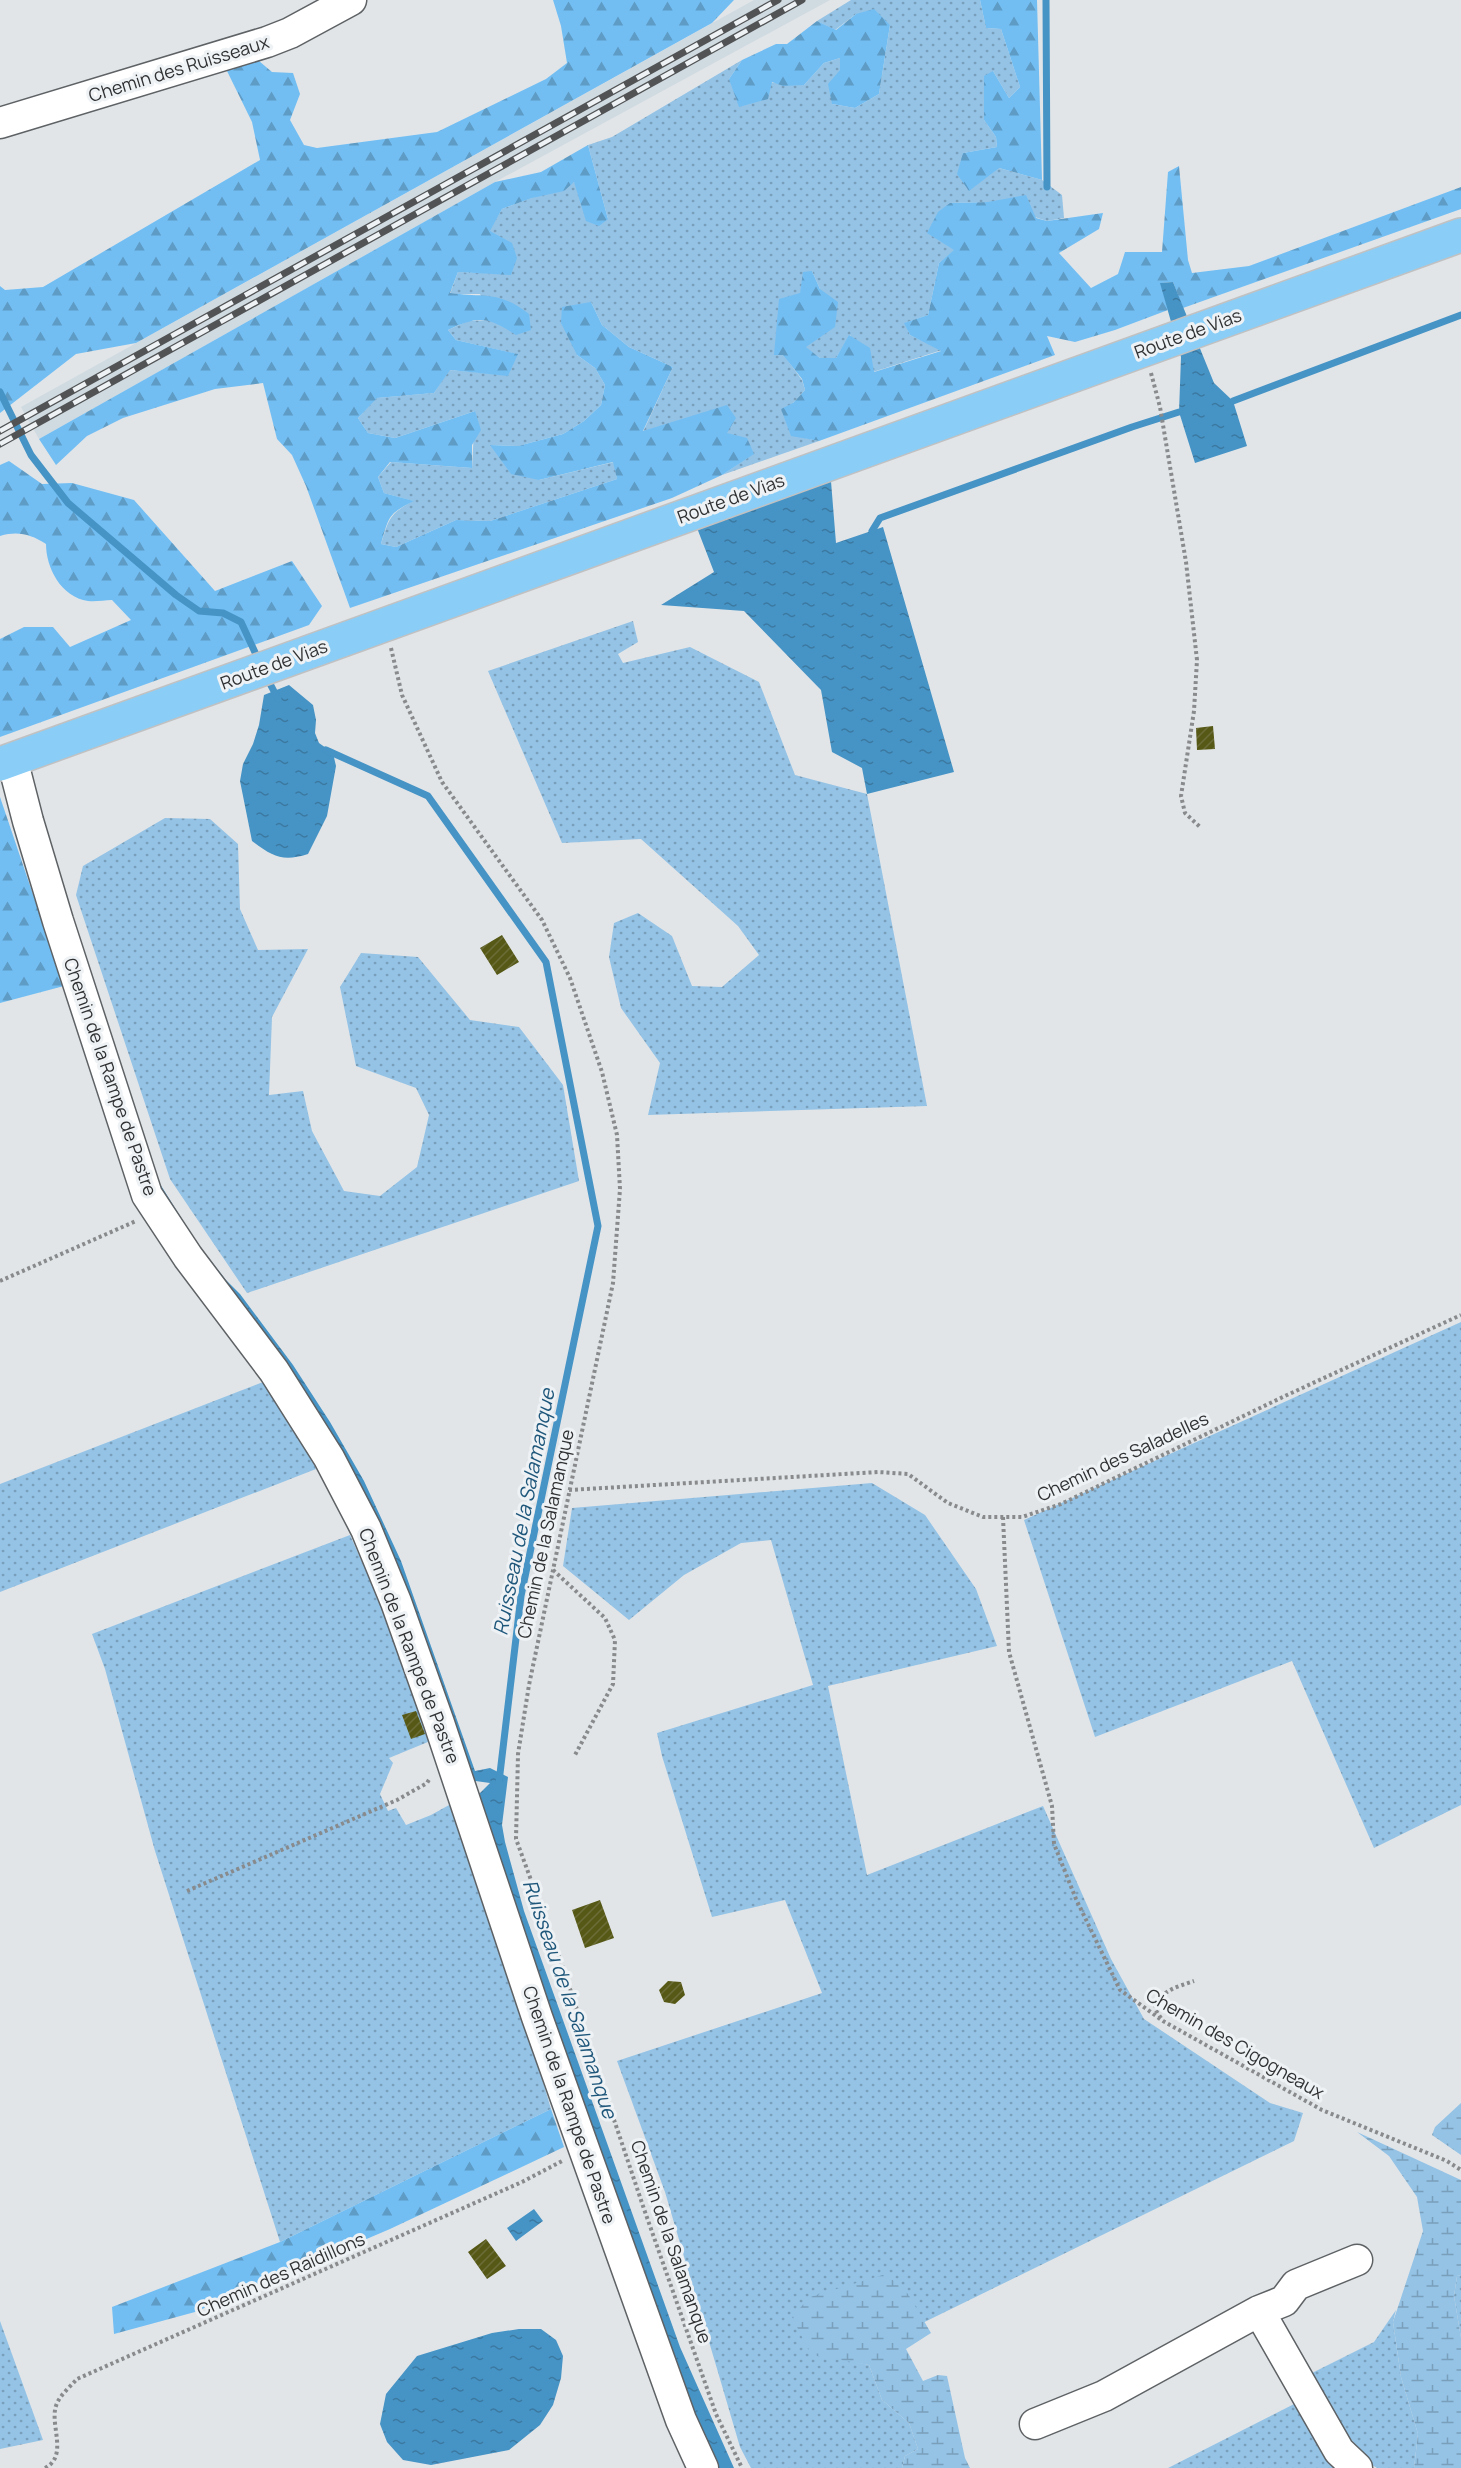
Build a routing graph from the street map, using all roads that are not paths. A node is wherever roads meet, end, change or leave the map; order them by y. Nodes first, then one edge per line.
1 (351, 0) edge
2 (0, 123) edge
3 (1461, 235) edge
4 (6, 761) edge
5 (1357, 2260) dead end
6 (1259, 2311) junction
7 (1035, 2424) dead end
8 (704, 2468) edge
9 (1357, 2468) edge

1 - 2 street, Chemin des Ruisseaux
3 - 4 main road, Route de Vias
4 - 8 street, Chemin de la Rampe de Pastre
5 - 6 street
6 - 7 street
6 - 9 street

